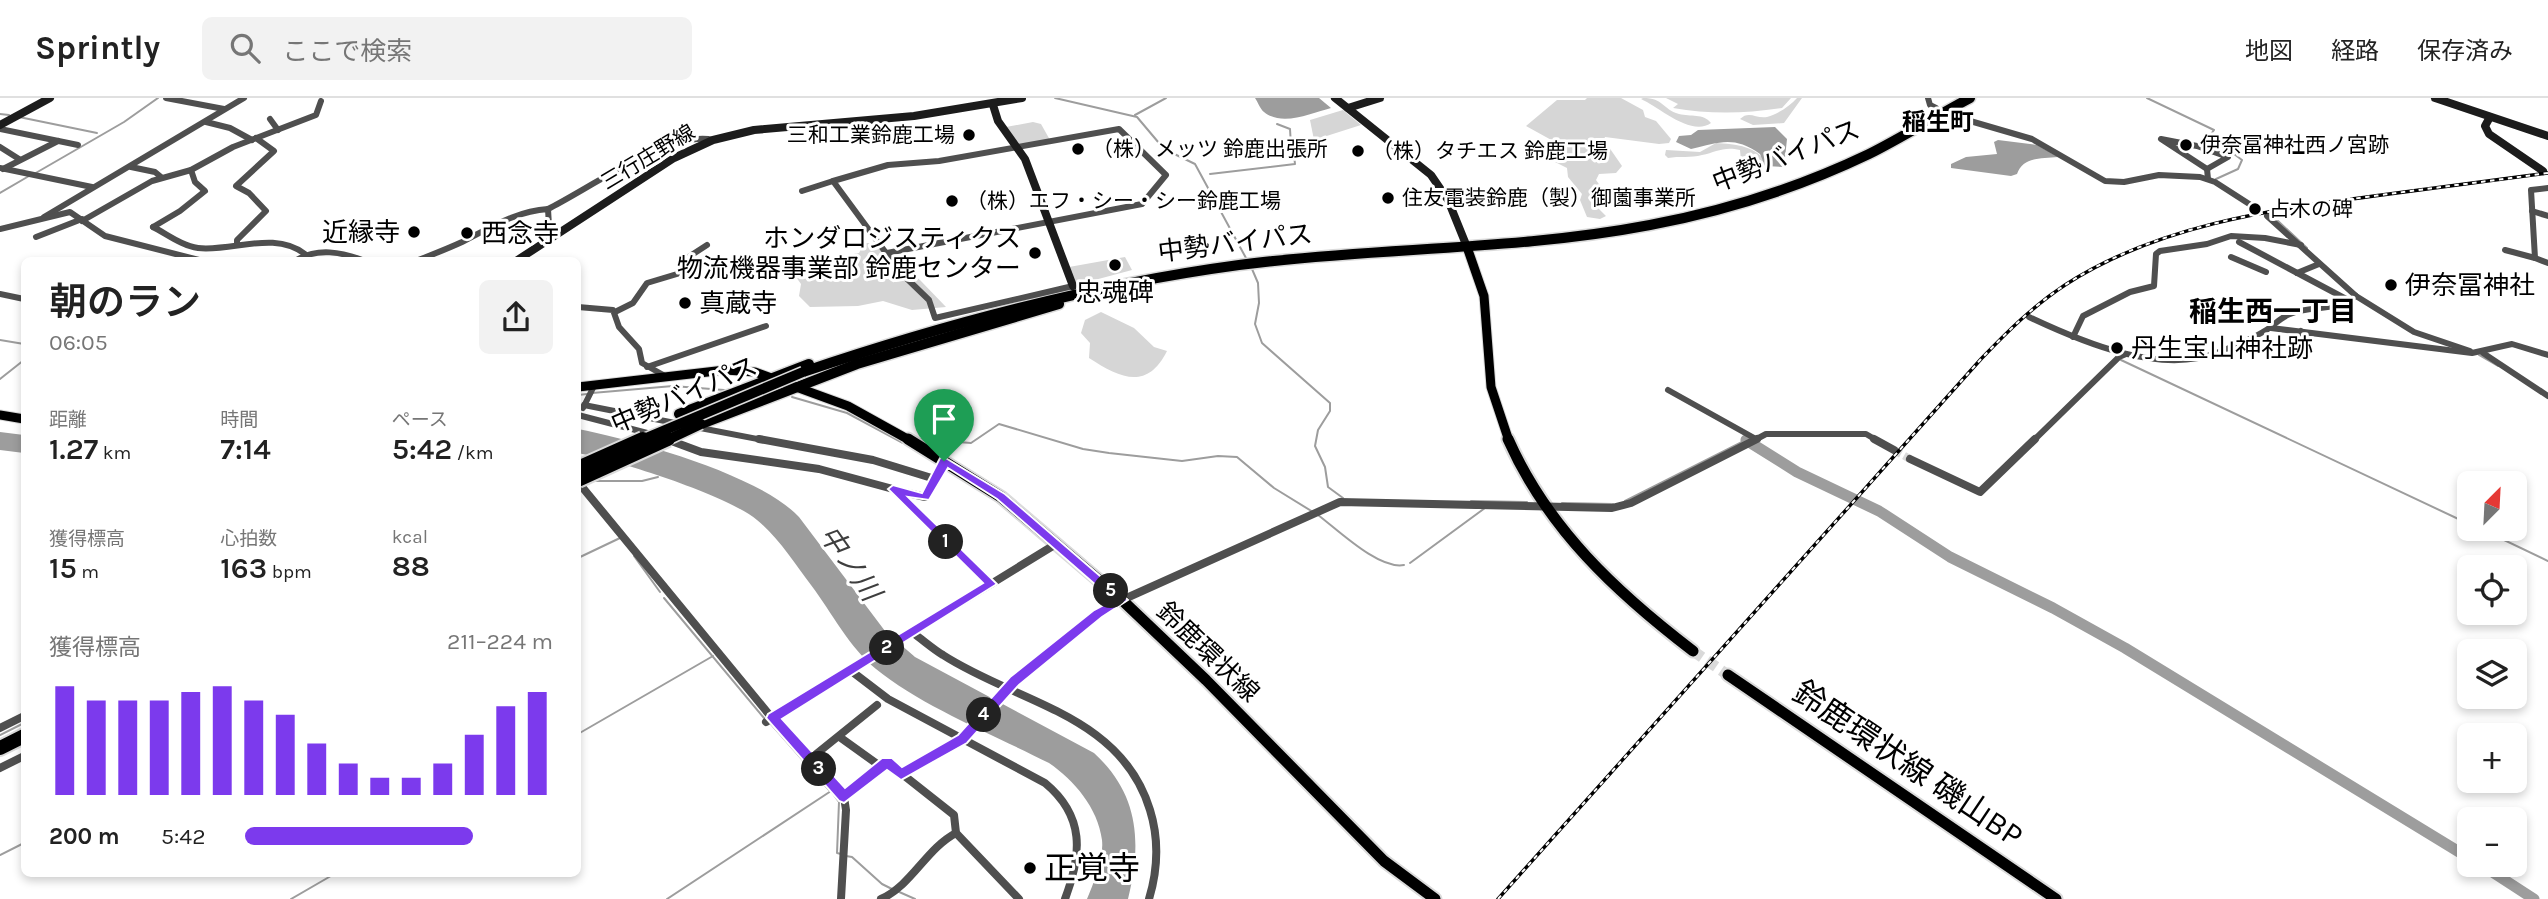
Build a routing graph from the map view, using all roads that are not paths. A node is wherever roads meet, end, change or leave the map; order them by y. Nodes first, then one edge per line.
1 (50, 98) edge
2 (166, 98) edge
3 (244, 98) edge
4 (1022, 98) edge
5 (1335, 98) edge
6 (1380, 98) edge
7 (1928, 98) edge
8 (1961, 98) edge
9 (1970, 98) edge
10 (2435, 98) edge
11 (321, 101) dead end
12 (993, 105) junction
13 (1348, 108) junction
14 (1936, 108) dead end
15 (225, 110) junction
16 (1954, 116) dead end
17 (2490, 117) junction
18 (270, 119) dead end
19 (206, 122) junction
20 (0, 127) edge
21 (1912, 129) junction
22 (278, 130) junction
23 (2548, 136) edge
24 (254, 139) junction
25 (713, 140) junction
26 (58, 141) junction
27 (78, 145) dead end
28 (0, 147) edge
29 (1017, 148) junction
30 (19, 159) junction
31 (131, 167) junction
32 (2, 168) edge
33 (2207, 169) junction
34 (191, 170) junction
35 (2543, 171) dead end
36 (161, 177) junction
37 (2208, 179) junction
38 (832, 181) junction
39 (92, 187) junction
40 (2548, 188) edge
41 (802, 191) dead end
42 (62, 206) junction
43 (548, 209) junction
44 (2256, 209) dead end
45 (2532, 211) junction
46 (70, 212) junction
47 (2267, 216) dead end
48 (2548, 216) edge
49 (44, 217) junction
50 (82, 220) junction
51 (1049, 223) junction
52 (0, 229) edge
53 (554, 236) junction
54 (36, 237) dead end
55 (2239, 242) dead end
56 (237, 244) junction
57 (707, 245) dead end
58 (2301, 245) junction
59 (1467, 247) junction
60 (2505, 250) dead end
61 (887, 253) junction
62 (305, 254) junction
63 (187, 257) edge
64 (301, 257) edge
65 (356, 257) edge
66 (426, 257) edge
67 (522, 257) edge
68 (1323, 257) joint
69 (2231, 257) dead end
70 (2535, 258) junction
71 (2548, 263) edge
72 (2319, 264) junction
73 (2266, 272) dead end
74 (1189, 273) junction
75 (2297, 274) junction
76 (1073, 286) joint
77 (0, 294) edge
78 (2356, 296) junction
79 (21, 298) edge
80 (2349, 301) junction
81 (2367, 304) junction
82 (581, 307) edge
83 (615, 312) junction
84 (2029, 317) dead end
85 (963, 319) junction
86 (766, 326) dead end
87 (2271, 328) junction
88 (2301, 331) junction
89 (2073, 337) junction
90 (2292, 347) dead end
91 (2479, 353) junction
92 (2126, 354) junction
93 (2548, 355) edge
94 (647, 367) junction
95 (772, 377) junction
96 (669, 378) junction
97 (751, 385) joint
98 (794, 387) junction
99 (581, 388) edge
100 (1668, 390) dead end
101 (593, 391) junction
102 (2548, 396) edge
103 (584, 405) junction
104 (581, 410) edge
105 (0, 415) edge
106 (581, 415) edge
107 (21, 418) edge
108 (1756, 440) junction
109 (1894, 450) tunnel mouth
110 (1910, 459) tunnel mouth
111 (581, 461) edge
112 (944, 461) junction
113 (581, 467) edge
114 (936, 480) junction
115 (581, 482) edge
116 (581, 487) edge
117 (893, 489) junction
118 (1544, 506) junction
119 (1056, 544) junction
120 (991, 584) junction
121 (1122, 600) junction
122 (913, 633) junction
123 (1693, 651) tunnel mouth
124 (850, 670) junction
125 (1728, 675) tunnel mouth
126 (1007, 688) junction
127 (877, 705) dead end
128 (21, 718) edge
129 (770, 720) junction
130 (0, 728) edge
131 (21, 738) edge
132 (841, 738) junction
133 (963, 739) junction
134 (0, 748) edge
135 (21, 757) edge
136 (810, 759) junction
137 (880, 766) junction
138 (0, 768) edge
139 (901, 774) junction
140 (844, 797) junction
141 (956, 833) junction
142 (841, 899) edge
143 (881, 899) edge
144 (1019, 899) edge
145 (1065, 899) edge
146 (1149, 899) edge
147 (1435, 899) edge
148 (2056, 899) edge

1 - 20 street
2 - 15 street
3 - 15 street
4 - 12 street, 三行庄野線
5 - 13 street
6 - 13 street
7 - 14 street
8 - 21 highway, 中勢バイパス
9 - 21 highway, 中勢バイパス
10 - 17 street
11 - 22 street
12 - 25 street, 三行庄野線
12 - 29 street
13 - 59 street
15 - 19 street
16 - 37 street
17 - 23 street
17 - 35 street
18 - 22 street
19 - 24 street
19 - 31 street
20 - 26 street
21 - 59 highway, 中勢バイパス
22 - 24 street
24 - 34 street
24 - 56 street
25 - 43 street
25 - 53 street, 三行庄野線
26 - 27 street
26 - 30 street
28 - 30 street
29 - 38 street
29 - 51 street
29 - 51 street
30 - 32 street
31 - 36 street
31 - 39 street
32 - 39 street
33 - 33 street
33 - 37 street
34 - 36 street
34 - 56 street
36 - 50 street
37 - 44 street
38 - 41 street
38 - 61 street
39 - 42 street
40 - 45 street
42 - 46 street
42 - 49 street
43 - 53 street
43 - 66 street
45 - 48 street
45 - 70 street
46 - 49 street
46 - 50 street
47 - 58 street
49 - 52 street
50 - 54 street
50 - 63 street
51 - 61 street
51 - 76 street
53 - 67 street, 三行庄野線
55 - 75 street
56 - 62 street
57 - 83 street
58 - 72 street
58 - 89 street
59 - 68 highway, 中勢バイパス
59 - 118 main road
60 - 70 street
61 - 76 street
62 - 64 street
62 - 65 street
68 - 74 highway, 中勢バイパス
69 - 73 street
70 - 71 street
72 - 75 street
72 - 78 street
74 - 85 highway, 中勢バイパス
74 - 98 highway
75 - 80 street
77 - 79 street
78 - 80 street
78 - 81 street
80 - 81 street
80 - 87 street
81 - 91 street
82 - 83 street
83 - 94 street
84 - 89 street
85 - 95 highway
85 - 113 highway, 中勢バイパス, bridge
86 - 94 street
87 - 88 street
87 - 92 street
88 - 90 street
88 - 91 street
89 - 92 street
91 - 93 street
91 - 102 street
92 - 110 street
94 - 96 street
95 - 96 main road, 鈴鹿環状線
95 - 97 highway
95 - 98 main road, 鈴鹿環状線
96 - 101 main road, 鈴鹿環状線
97 - 111 highway
98 - 112 main road, 鈴鹿環状線
98 - 115 highway, bridge
99 - 101 main road, 鈴鹿環状線
100 - 108 street
101 - 103 street
103 - 104 street
103 - 114 street
105 - 107 main road
106 - 117 street
108 - 109 street
108 - 118 street
112 - 114 street
112 - 119 main road, 鈴鹿環状線
114 - 117 street
116 - 129 street
117 - 120 street
118 - 121 street
118 - 123 main road
119 - 120 street
119 - 121 main road, 鈴鹿環状線
120 - 122 street
121 - 126 street
121 - 147 main road, 鈴鹿環状線
122 - 124 street
122 - 126 street
124 - 129 street
124 - 133 street
125 - 148 main road, 鈴鹿環状線 磯山BP
126 - 133 street
126 - 146 street
127 - 132 street
128 - 130 street
129 - 136 street
131 - 134 highway
132 - 136 street
132 - 137 street
133 - 139 street
133 - 145 street
135 - 138 street
136 - 140 street
137 - 139 street
137 - 140 street
139 - 141 street
140 - 142 street
141 - 143 street
141 - 144 street

